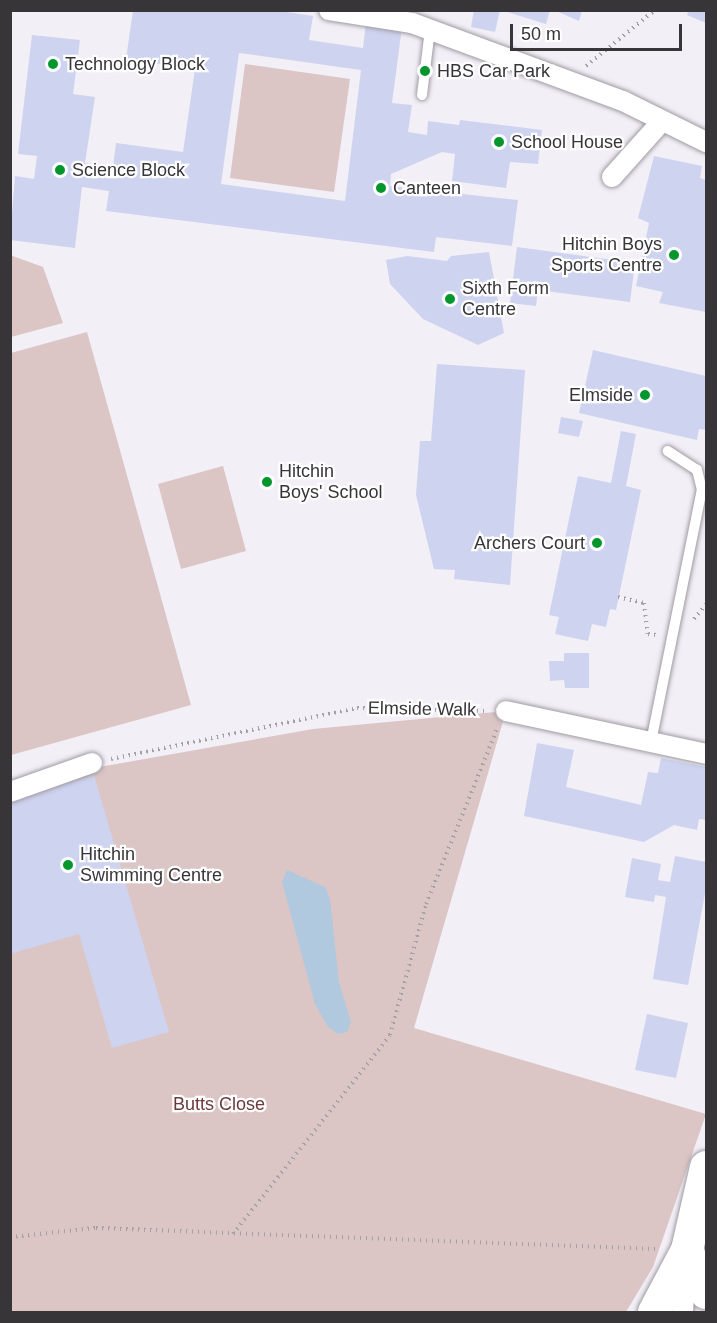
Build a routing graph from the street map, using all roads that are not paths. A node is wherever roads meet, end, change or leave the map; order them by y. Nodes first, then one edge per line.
1 (329, 10) edge
2 (430, 29) junction
3 (422, 95) dead end
4 (662, 121) junction
5 (706, 142) edge
6 (612, 177) dead end
7 (668, 451) dead end
8 (506, 711) road end
9 (651, 742) junction
10 (706, 754) edge
11 (92, 763) dead end
12 (10, 792) edge
13 (706, 1167) edge
14 (687, 1250) junction
15 (706, 1293) edge
16 (654, 1312) edge
17 (683, 1312) edge

1 - 2 street
2 - 3 lane
2 - 4 street
4 - 5 street
4 - 6 street
7 - 9 lane
8 - 9 street
9 - 10 street
11 - 12 street
13 - 14 main road
14 - 15 main road
14 - 16 main road
14 - 17 street

